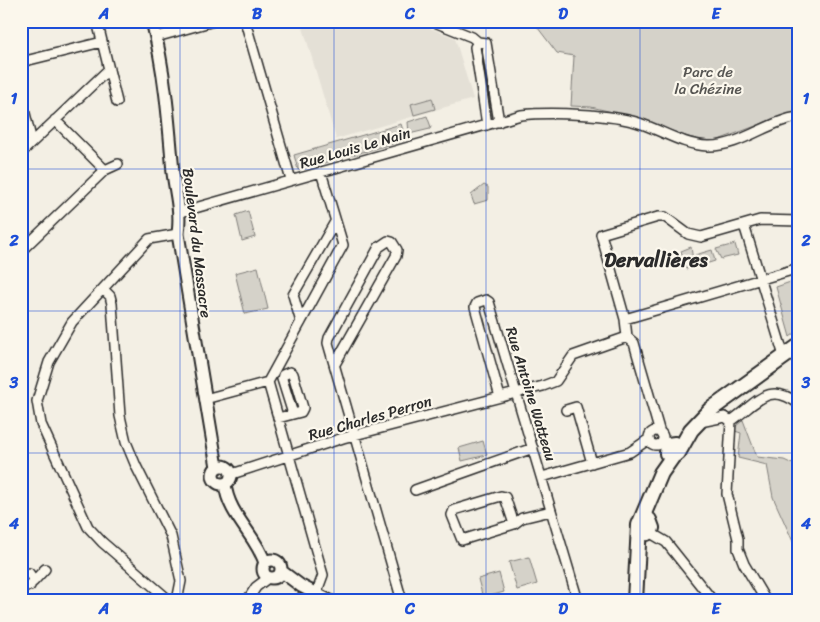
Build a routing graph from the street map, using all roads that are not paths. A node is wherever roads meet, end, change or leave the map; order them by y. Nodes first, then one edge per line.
1 (97, 21) edge
2 (152, 21) edge
3 (214, 21) edge
4 (245, 21) edge
5 (432, 21) edge
6 (156, 37) junction
7 (102, 42) junction
8 (478, 42) junction
9 (21, 62) edge
10 (108, 69) junction
11 (21, 97) edge
12 (117, 102) dead end
13 (799, 117) edge
14 (55, 120) junction
15 (499, 122) junction
16 (487, 125) junction
17 (32, 142) junction
18 (21, 153) edge
19 (118, 164) dead end
20 (105, 170) junction
21 (321, 172) junction
22 (291, 180) junction
23 (180, 212) junction
24 (799, 221) edge
25 (335, 222) junction
26 (744, 225) junction
27 (178, 234) junction
28 (21, 251) edge
29 (799, 268) edge
30 (761, 279) junction
31 (102, 289) junction
32 (625, 318) junction
33 (301, 322) junction
34 (626, 337) junction
35 (799, 346) edge
36 (784, 356) junction
37 (335, 364) junction
38 (268, 382) junction
39 (517, 393) junction
40 (726, 396) junction
41 (500, 397) junction
42 (205, 399) junction
43 (799, 404) edge
44 (566, 410) dead end
45 (293, 414) dead end
46 (278, 418) junction
47 (728, 419) junction
48 (694, 427) junction
49 (355, 435) junction
50 (664, 444) junction
51 (533, 448) junction
52 (290, 456) junction
53 (592, 463) junction
54 (542, 477) junction
55 (228, 479) junction
56 (414, 490) dead end
57 (551, 511) junction
58 (514, 524) junction
59 (646, 527) junction
60 (265, 563) junction
61 (45, 569) dead end
62 (281, 571) junction
63 (22, 572) edge
64 (268, 578) junction
65 (33, 582) junction
66 (21, 584) edge
67 (316, 594) junction
68 (170, 601) edge
69 (177, 601) edge
70 (247, 601) edge
71 (330, 601) edge
72 (402, 601) edge
73 (578, 601) edge
74 (635, 601) edge
75 (713, 601) edge
76 (766, 601) edge

1 - 7 street
2 - 6 main road, Boulevard du Massacre
3 - 6 street
4 - 22 street, Rue Louis Le Nain
5 - 8 street
6 - 23 main road, Boulevard du Massacre
7 - 9 street
7 - 10 street
8 - 15 street
8 - 16 street
10 - 12 street
10 - 14 street
11 - 17 street
13 - 15 street, Rue Louis Le Nain
14 - 17 street
14 - 20 street
15 - 16 street, Rue Louis Le Nain
16 - 21 street, Rue Louis Le Nain
17 - 18 street
19 - 20 street
20 - 28 street
21 - 22 street, Rue Louis Le Nain
21 - 25 street
22 - 23 street
23 - 27 main road, Boulevard du Massacre
24 - 26 street
25 - 33 street
25 - 33 street
26 - 30 street
26 - 32 street
27 - 31 street
27 - 42 main road, Boulevard du Massacre
29 - 30 street
30 - 32 street
30 - 36 street
31 - 68 street
31 - 69 street
32 - 34 street
33 - 38 street
34 - 39 street, Rue Charles Perron
34 - 50 street
35 - 36 main road
36 - 40 main road
37 - 37 street
37 - 49 street
38 - 42 street
38 - 46 street
39 - 41 street, Rue Charles Perron
39 - 41 street, Rue Antoine Watteau
39 - 51 street, Rue Antoine Watteau
40 - 47 street
40 - 48 main road
41 - 49 street, Rue Charles Perron
42 - 55 main road, Boulevard du Massacre
43 - 47 street
44 - 53 street
45 - 46 street
46 - 52 street
47 - 48 street
47 - 76 street
48 - 50 main road
49 - 52 street, Rue Charles Perron
49 - 72 street
50 - 53 street
50 - 59 main road
51 - 54 street, Rue Antoine Watteau
51 - 56 street
52 - 55 street, Rue Charles Perron
52 - 67 street
53 - 54 street
54 - 57 street, Rue Antoine Watteau
55 - 60 main road
57 - 58 street
57 - 73 street, Rue Antoine Watteau
58 - 58 street
59 - 74 main road
59 - 75 street
60 - 62 main road
60 - 64 main road
61 - 65 street
62 - 64 main road
62 - 67 main road
63 - 65 street
64 - 70 street
65 - 66 street
67 - 71 main road

